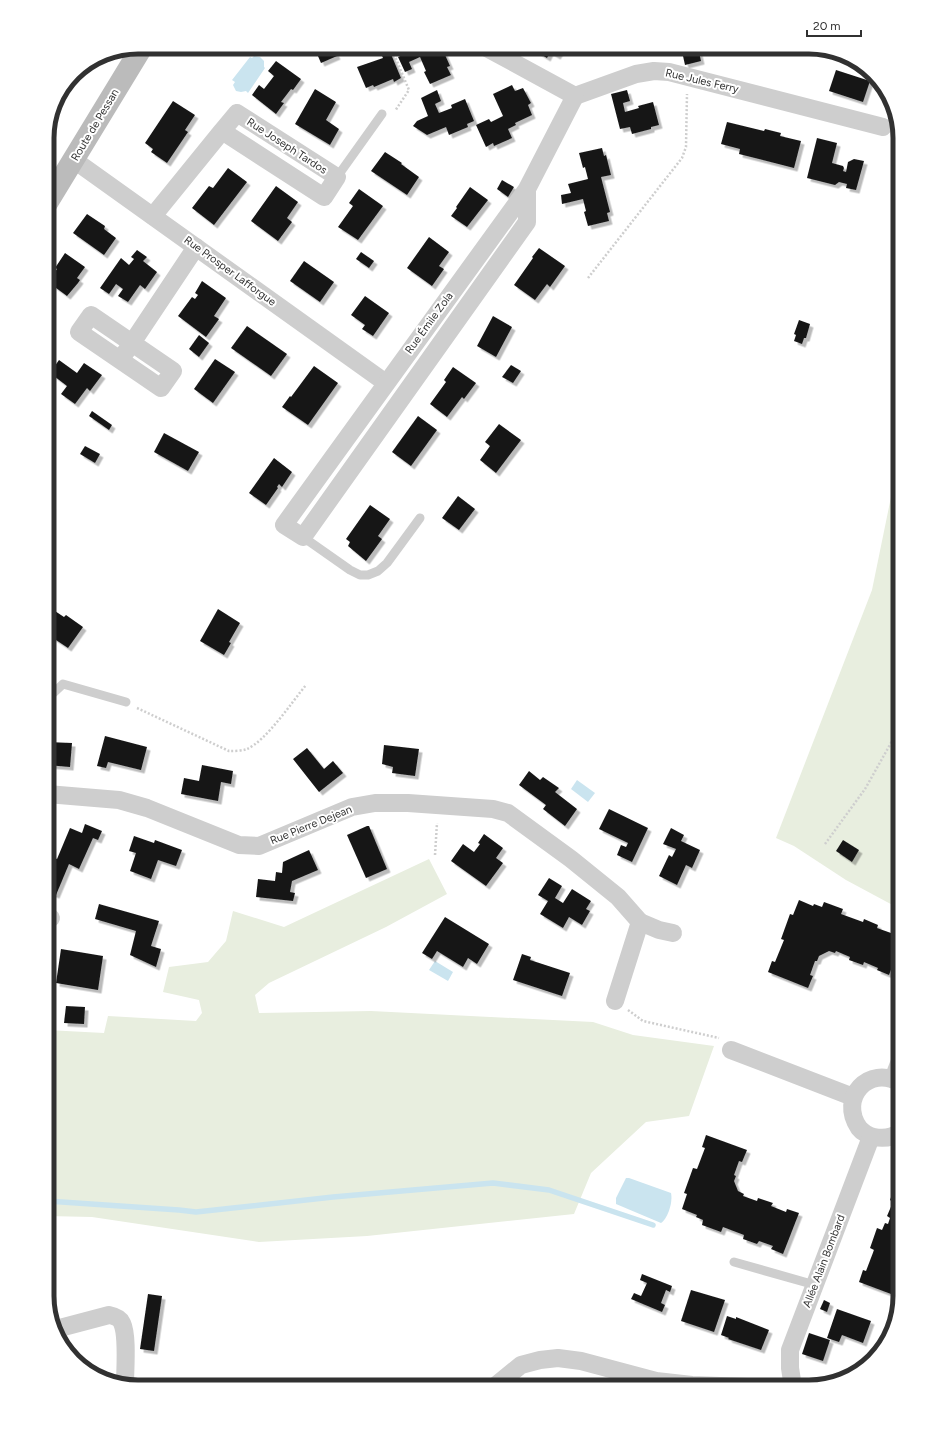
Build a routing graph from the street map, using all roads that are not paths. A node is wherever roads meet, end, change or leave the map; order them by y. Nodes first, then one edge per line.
1 (141, 54) edge
2 (498, 54) edge
3 (575, 96) junction
4 (382, 114) road end
5 (883, 127) dead end
6 (74, 160) junction
7 (337, 177) joint
8 (526, 189) junction
9 (54, 191) edge
10 (153, 216) junction
11 (196, 247) junction
12 (132, 342) junction
13 (120, 360) junction
14 (386, 383) junction
15 (420, 518) dead end
16 (303, 537) junction
17 (54, 692) edge
18 (126, 702) road end
19 (54, 795) edge
20 (640, 922) junction
21 (673, 933) dead end
22 (615, 1001) road end
23 (731, 1050) road end
24 (893, 1080) edge
25 (853, 1097) junction
26 (893, 1136) edge
27 (871, 1137) junction
28 (734, 1262) dead end
29 (815, 1285) junction
30 (60, 1328) edge
31 (125, 1379) edge
32 (503, 1380) edge
33 (652, 1380) edge
34 (792, 1380) edge

1 - 6 main road, Route de Pessan
2 - 3 street
3 - 5 street, Rue Jules Ferry
3 - 8 street, Rue Émile Zola
4 - 7 lane
6 - 9 main road, Route de Pessan
6 - 10 street, Rue Prosper Lafforgue
7 - 10 street, Rue Joseph Tardos
8 - 14 street, Rue Émile Zola
8 - 16 street
10 - 11 street, Rue Prosper Lafforgue
11 - 12 street
11 - 14 street, Rue Prosper Lafforgue
12 - 13 street
12 - 13 street
12 - 13 street
14 - 16 street, Rue Émile Zola
15 - 16 lane
17 - 18 lane
19 - 20 street, Rue Pierre Dejean
20 - 21 street, Rue Pierre Dejean
20 - 22 street
23 - 25 street
24 - 25 street
25 - 27 street
26 - 27 street
27 - 29 street, Allée Alain Bombard
28 - 29 lane
29 - 34 street, Allée Alain Bombard
30 - 31 street
32 - 33 street

